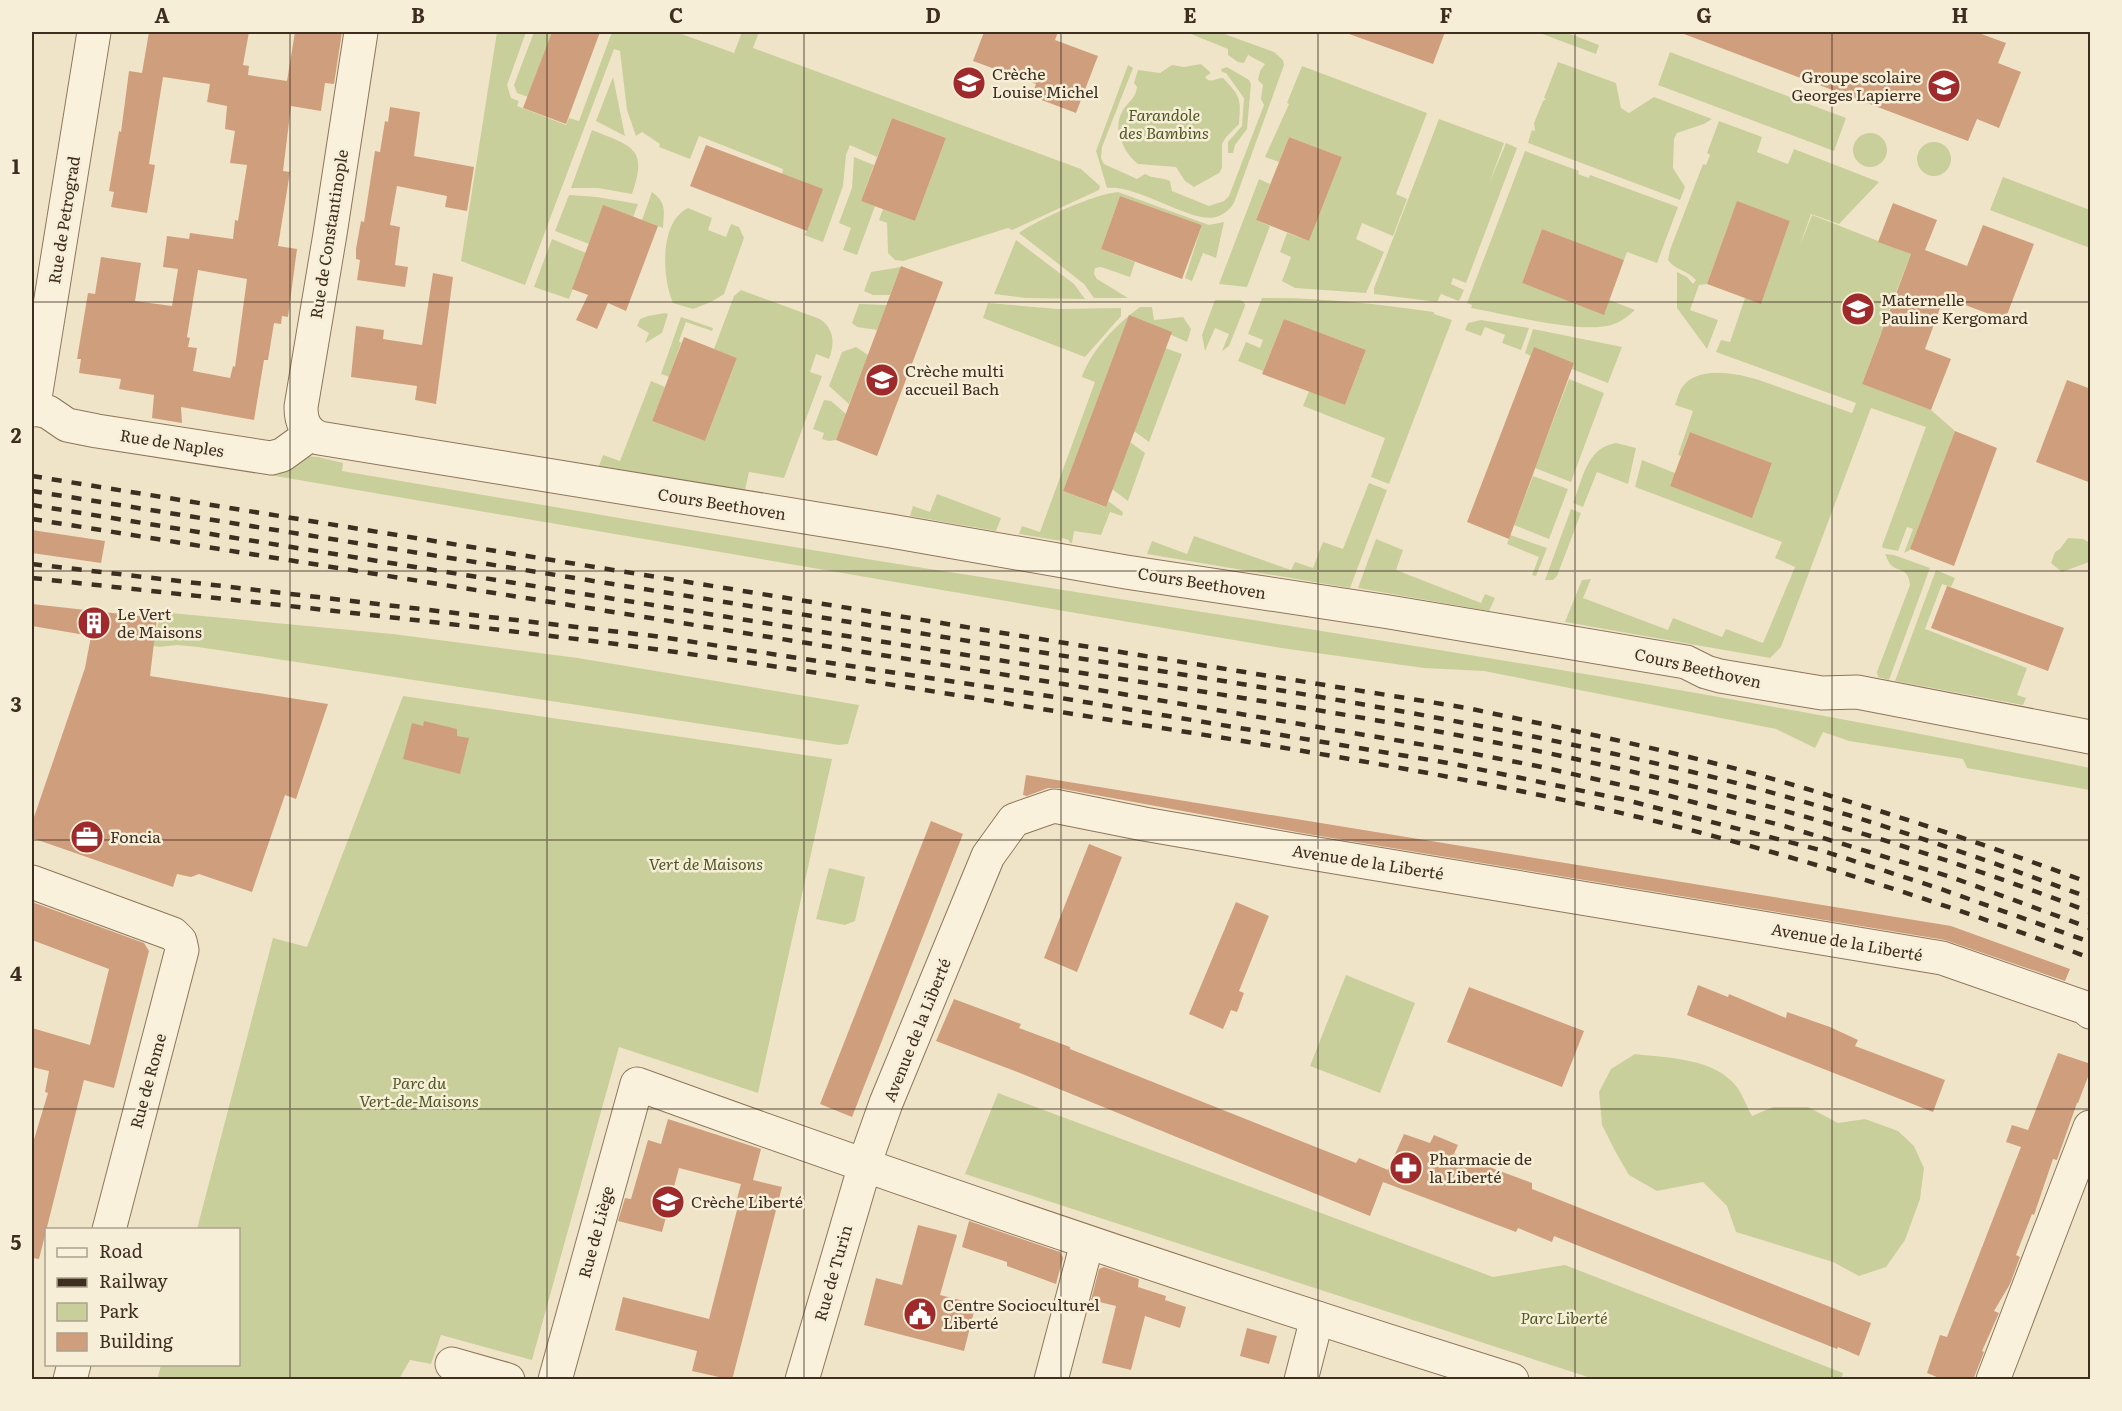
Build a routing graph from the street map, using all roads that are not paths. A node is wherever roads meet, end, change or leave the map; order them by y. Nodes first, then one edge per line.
1 (94, 32) edge
2 (361, 32) edge
3 (33, 410) edge
4 (311, 434) junction
5 (2091, 737) edge
6 (32, 882) edge
7 (2091, 1012) edge
8 (2091, 1127) edge
9 (864, 1166) junction
10 (110, 1228) edge
11 (1087, 1243) junction
12 (1317, 1318) junction
13 (452, 1364) dead end
14 (508, 1380) edge
15 (555, 1380) edge
16 (802, 1380) edge
17 (1051, 1380) edge
18 (1301, 1380) edge
19 (1512, 1380) edge
20 (1993, 1380) edge

1 - 3 street, Rue de Petrograd
2 - 4 street, Rue de Constantinople
3 - 4 street, Rue de Naples
4 - 5 street, Cours Beethoven
6 - 10 street, Rue de Rome
7 - 9 street, Avenue de la Liberté
8 - 20 street
9 - 11 street
9 - 15 street, Rue de Liège
9 - 16 street, Rue de Turin
11 - 12 street
11 - 17 street
12 - 18 street
12 - 19 street
13 - 14 street

